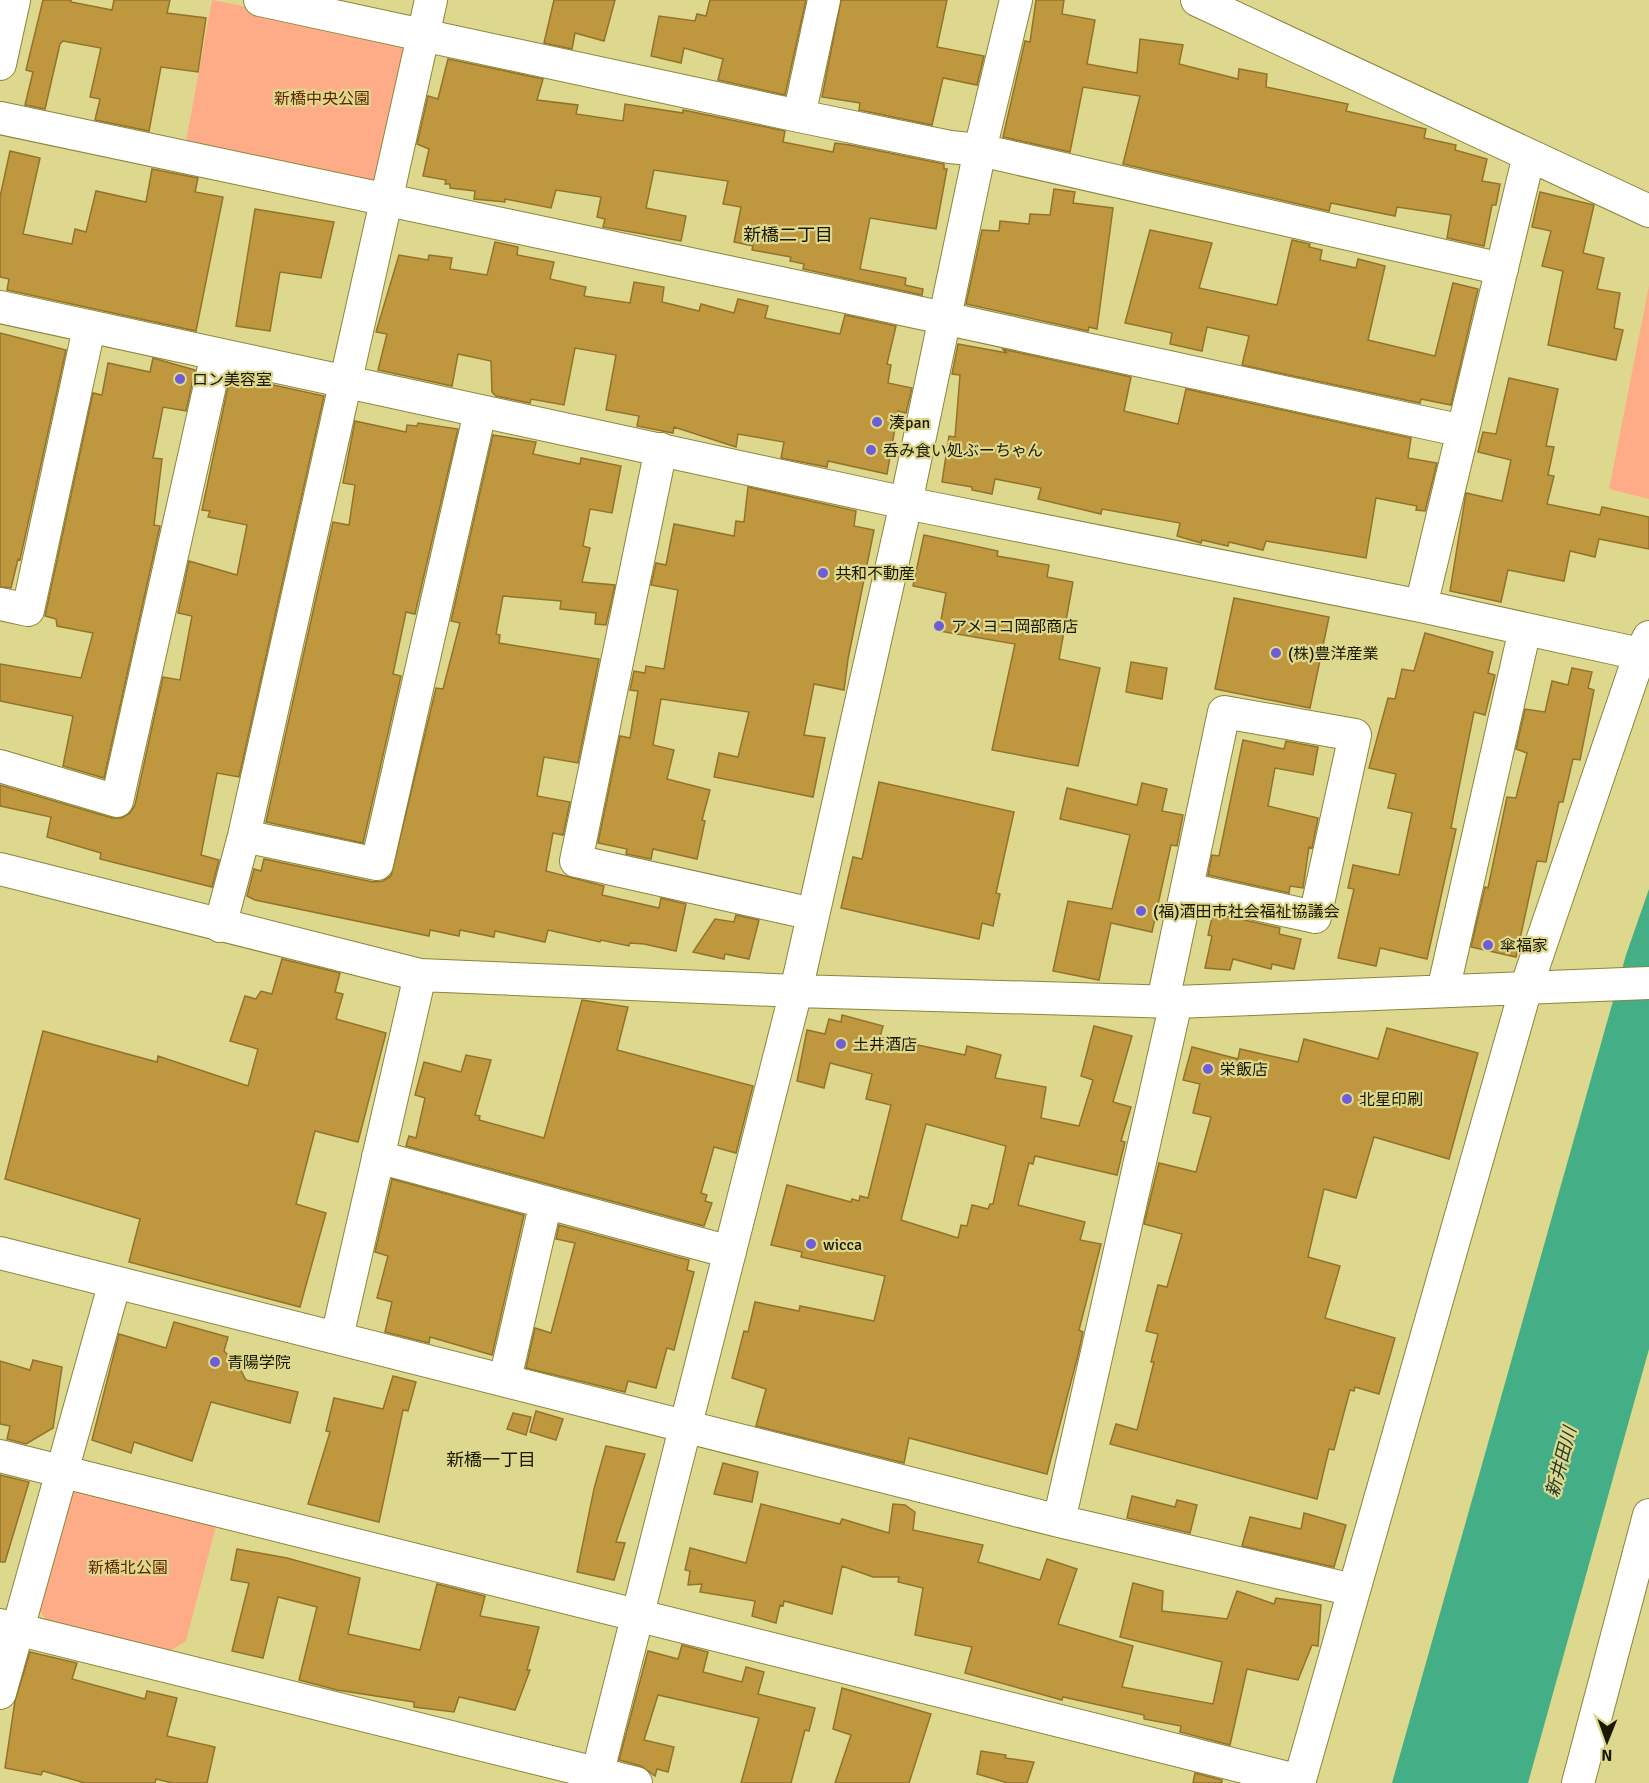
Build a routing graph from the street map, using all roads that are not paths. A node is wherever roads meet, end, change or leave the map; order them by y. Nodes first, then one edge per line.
1 (14, 0) edge
2 (260, 0) edge
3 (431, 0) edge
4 (824, 0) edge
5 (1016, 0) edge
6 (1197, 0) edge
7 (423, 35) junction
8 (0, 64) edge
9 (799, 116) junction
10 (0, 118) edge
11 (980, 150) junction
12 (1529, 155) junction
13 (387, 202) junction
14 (1649, 211) edge
15 (1502, 269) junction
16 (0, 308) edge
17 (943, 319) junction
18 (89, 328) junction
19 (217, 354) junction
20 (345, 381) junction
21 (480, 412) junction
22 (1463, 431) junction
23 (661, 449) junction
24 (906, 503) junction
25 (0, 604) edge
26 (1420, 606) junction
27 (1525, 629) junction
28 (1644, 645) edge
29 (0, 766) edge
30 (244, 836) junction
31 (0, 869) edge
32 (1188, 889) junction
33 (813, 914) junction
34 (220, 926) junction
35 (420, 975) junction
36 (1649, 983) edge
37 (1526, 988) junction
38 (796, 991) junction
39 (1443, 991) junction
40 (1169, 1001) junction
41 (378, 1157) junction
42 (546, 1202) junction
43 (730, 1252) junction
44 (0, 1253) edge
45 (115, 1281) junction
46 (337, 1337) junction
47 (506, 1379) junction
48 (686, 1425) junction
49 (0, 1456) edge
50 (61, 1471) junction
51 (1649, 1515) edge
52 (1059, 1521) junction
53 (1353, 1590) junction
54 (637, 1615) junction
55 (9, 1627) edge
56 (0, 1693) edge
57 (596, 1778) edge
58 (1300, 1782) edge
59 (636, 1783) edge
60 (1578, 1783) edge

1 - 8 street
2 - 7 street
3 - 7 street
4 - 9 street
5 - 11 street
6 - 12 street
7 - 9 street
7 - 13 street
9 - 11 street
10 - 13 street
11 - 15 street
11 - 17 street
12 - 14 street
12 - 15 street
13 - 17 street
13 - 20 street
15 - 22 street
16 - 18 street
17 - 22 street
17 - 24 street
18 - 19 street
18 - 25 street
19 - 20 street
19 - 29 street
20 - 21 street
20 - 30 street
21 - 23 street
21 - 30 street
22 - 26 street
23 - 24 street
23 - 33 street
24 - 26 street
24 - 33 street
26 - 27 street
27 - 28 street
27 - 39 street
28 - 37 street
30 - 34 street
31 - 34 street
32 - 32 street
32 - 40 street
33 - 38 street
34 - 35 street
35 - 38 street
35 - 41 street
36 - 37 street
37 - 39 street
37 - 53 street
38 - 40 street
38 - 43 street
39 - 40 street
40 - 52 street
41 - 42 street
41 - 46 street
42 - 43 street
42 - 47 street
43 - 48 street
44 - 45 street
45 - 46 street
45 - 50 street
46 - 47 street
47 - 48 street
48 - 52 street
48 - 54 street
49 - 50 street
50 - 54 street
50 - 55 street
51 - 60 street
52 - 53 street
53 - 58 street
54 - 57 street
54 - 58 street
55 - 56 street
55 - 57 street
57 - 59 street

